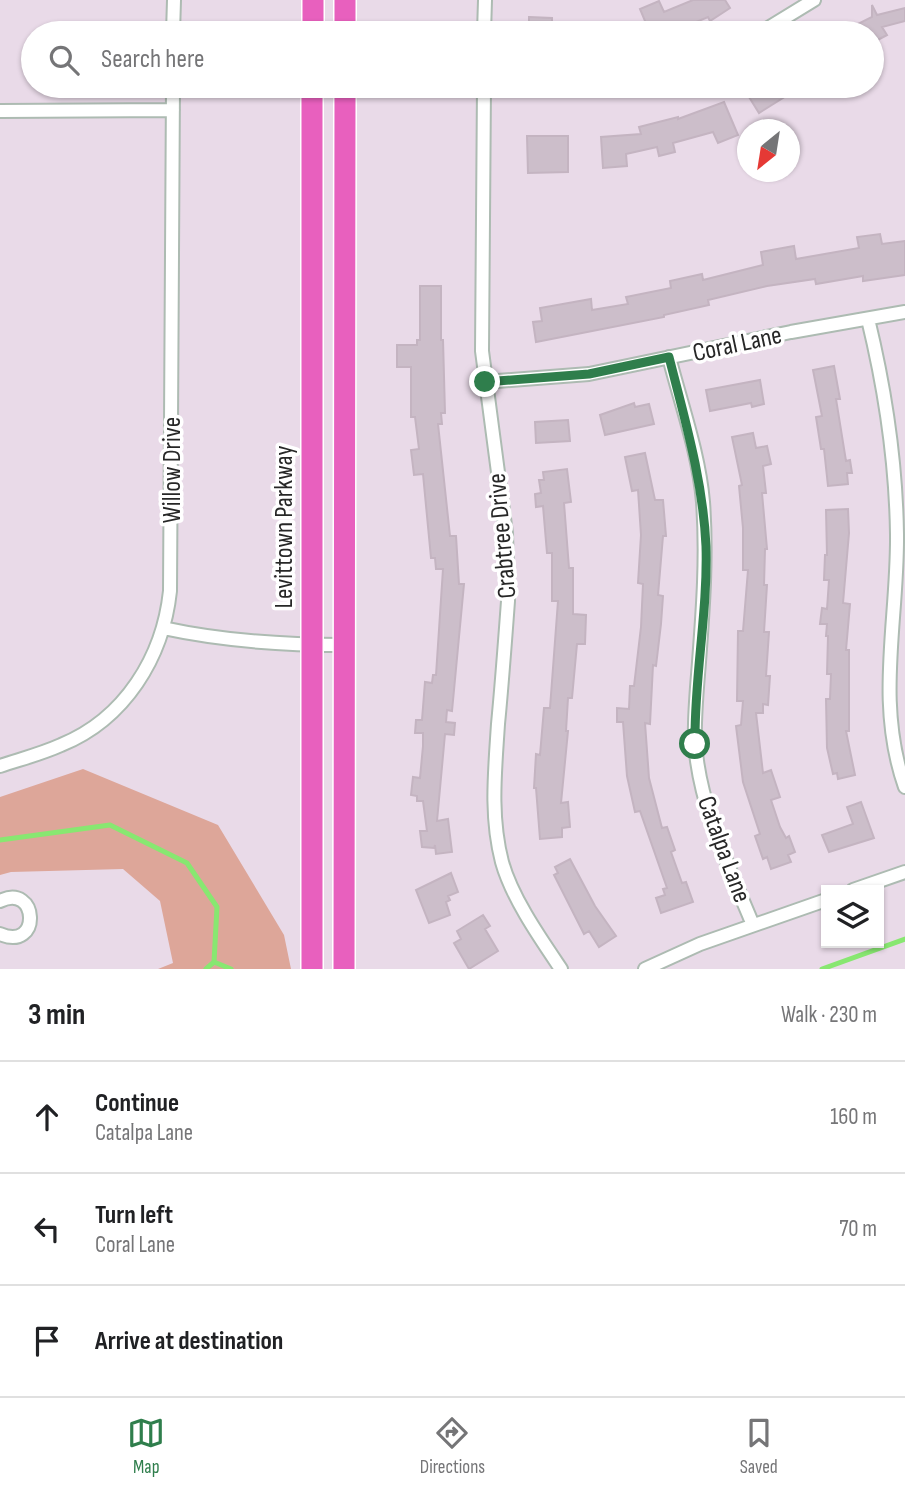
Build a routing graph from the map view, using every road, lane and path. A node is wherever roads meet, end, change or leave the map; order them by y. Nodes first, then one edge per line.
1 (174, 0) edge
2 (313, 0) edge
3 (345, 0) edge
4 (485, 0) edge
5 (814, 0) edge
6 (173, 21) edge
7 (313, 21) edge
8 (345, 21) edge
9 (484, 21) edge
10 (780, 21) edge
11 (173, 98) edge
12 (312, 98) edge
13 (345, 98) edge
14 (484, 98) edge
15 (173, 110) junction
16 (0, 111) edge
17 (905, 312) edge
18 (868, 319) junction
19 (669, 357) junction
20 (485, 382) junction
21 (163, 628) junction
22 (311, 645) junction
23 (344, 645) junction
24 (0, 766) edge
25 (905, 787) edge
26 (905, 872) edge
27 (867, 885) edge
28 (0, 901) edge
29 (821, 902) edge
30 (753, 925) junction
31 (0, 934) edge
32 (312, 969) edge
33 (344, 969) edge
34 (561, 969) edge
35 (645, 969) edge

1 - 6 street
2 - 7 main road
3 - 8 main road
4 - 9 street
5 - 10 street
11 - 15 street, Willow Drive
12 - 22 main road, Levittown Parkway
13 - 23 main road
14 - 20 street, Crabtree Drive
15 - 16 street
15 - 21 street, Willow Drive
17 - 18 street, Coral Lane
18 - 19 street, Coral Lane
18 - 25 street
19 - 20 street, Coral Lane
19 - 30 street, Catalpa Lane
20 - 34 street, Crabtree Drive
21 - 22 street
21 - 24 street, Willow Drive
22 - 23 street
22 - 32 main road, Levittown Parkway
23 - 33 main road
26 - 27 street
28 - 31 street
29 - 30 street
30 - 35 street

